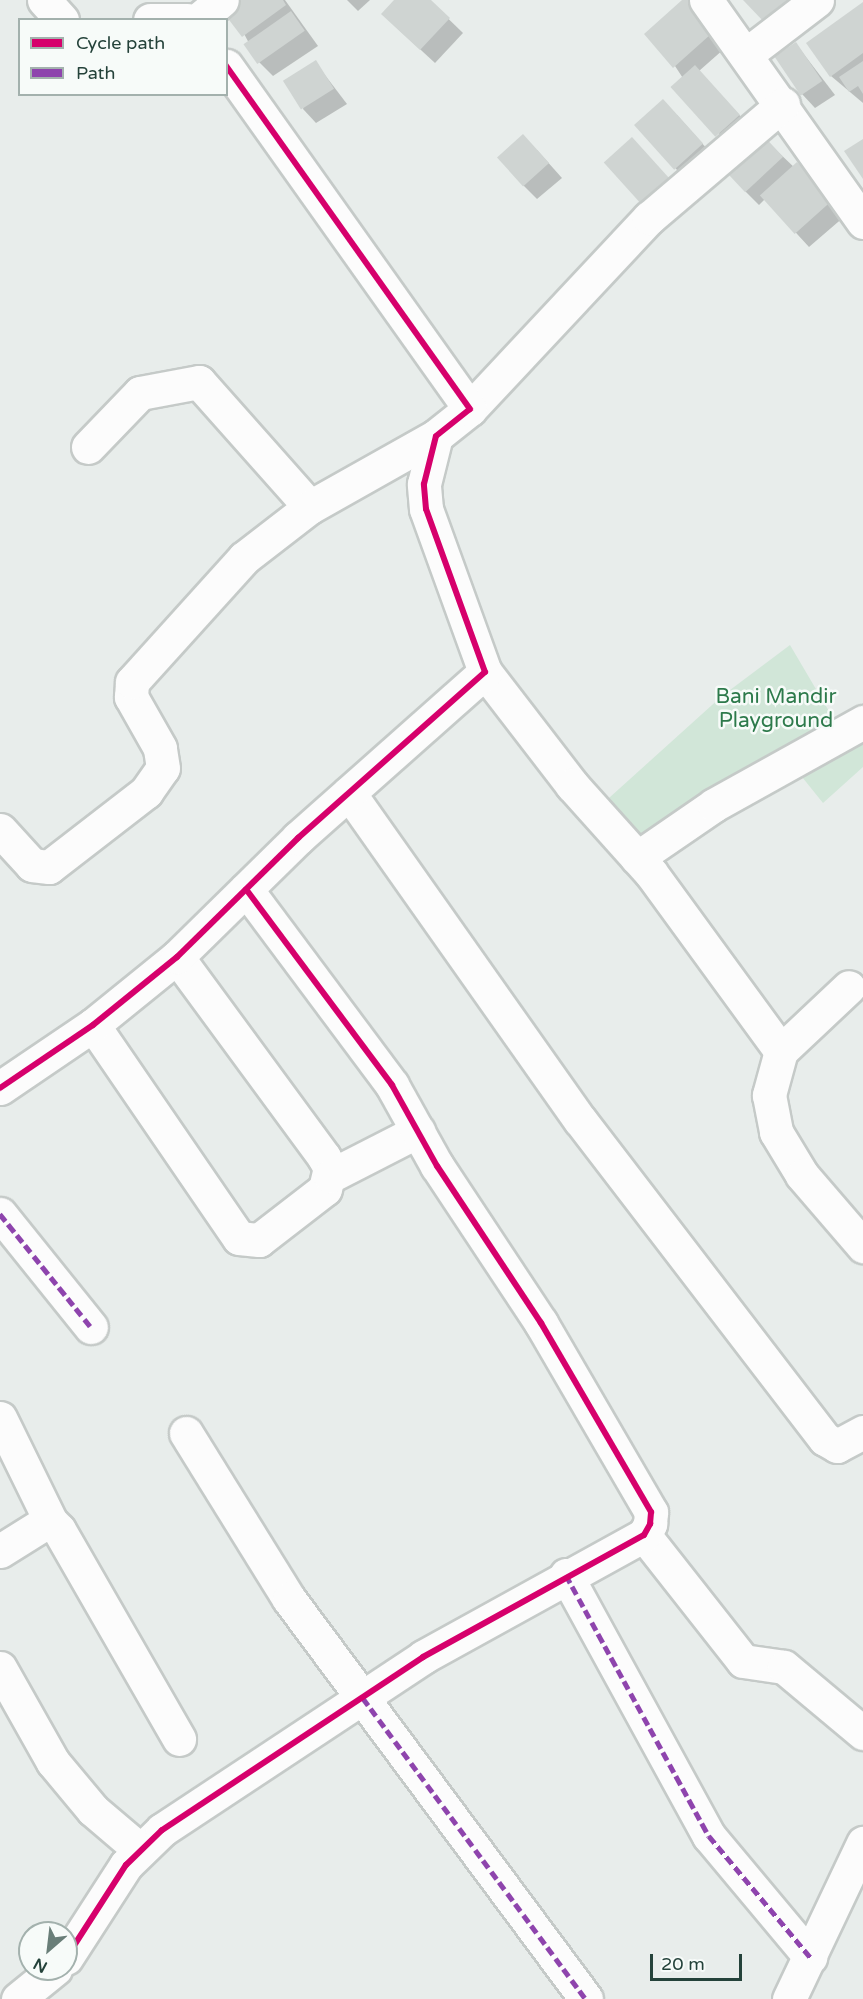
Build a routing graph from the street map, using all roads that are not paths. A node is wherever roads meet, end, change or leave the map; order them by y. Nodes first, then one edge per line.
1 (44, 0) edge
2 (222, 0) edge
3 (706, 0) edge
4 (817, 0) edge
5 (60, 18) edge
6 (200, 18) edge
7 (748, 53) junction
8 (228, 69) edge
9 (783, 104) junction
10 (863, 222) edge
11 (470, 409) junction
12 (436, 436) junction
13 (88, 447) dead end
14 (310, 507) junction
15 (485, 672) junction
16 (863, 722) edge
17 (349, 793) junction
18 (0, 830) edge
19 (637, 858) junction
20 (246, 889) junction
21 (177, 957) junction
22 (849, 987) dead end
23 (93, 1025) junction
24 (781, 1051) junction
25 (0, 1088) edge
26 (418, 1131) junction
27 (330, 1176) junction
28 (0, 1214) edge
29 (863, 1246) edge
30 (91, 1327) dead end
31 (0, 1418) edge
32 (863, 1432) edge
33 (186, 1433) dead end
34 (51, 1522) junction
35 (644, 1535) junction
36 (0, 1551) edge
37 (566, 1575) junction
38 (0, 1668) edge
39 (363, 1698) junction
40 (863, 1733) edge
41 (179, 1739) dead end
42 (863, 1843) edge
43 (140, 1850) junction
44 (78, 1940) edge
45 (810, 1957) junction
46 (40, 1981) edge
47 (18, 1999) edge
48 (586, 1999) edge
49 (789, 1999) edge

1 - 5 street
2 - 6 street
3 - 7 street
4 - 7 street
7 - 9 street
8 - 11 street
9 - 10 street
9 - 11 street
11 - 12 street
12 - 14 street
12 - 15 street
13 - 14 street
14 - 18 street
15 - 17 street
15 - 19 street
16 - 19 street
17 - 20 street
17 - 32 street
19 - 24 street
20 - 21 street
20 - 26 street
21 - 23 street
21 - 27 street
22 - 24 street
23 - 25 street
23 - 27 street
24 - 29 street
26 - 27 street
26 - 35 street
28 - 30 street
31 - 34 street
33 - 39 street
34 - 36 street
34 - 41 street
35 - 37 street
35 - 40 street
37 - 39 street
37 - 45 street
38 - 43 street
39 - 43 street
39 - 48 street
42 - 45 street
43 - 44 street
45 - 49 street
46 - 47 street

